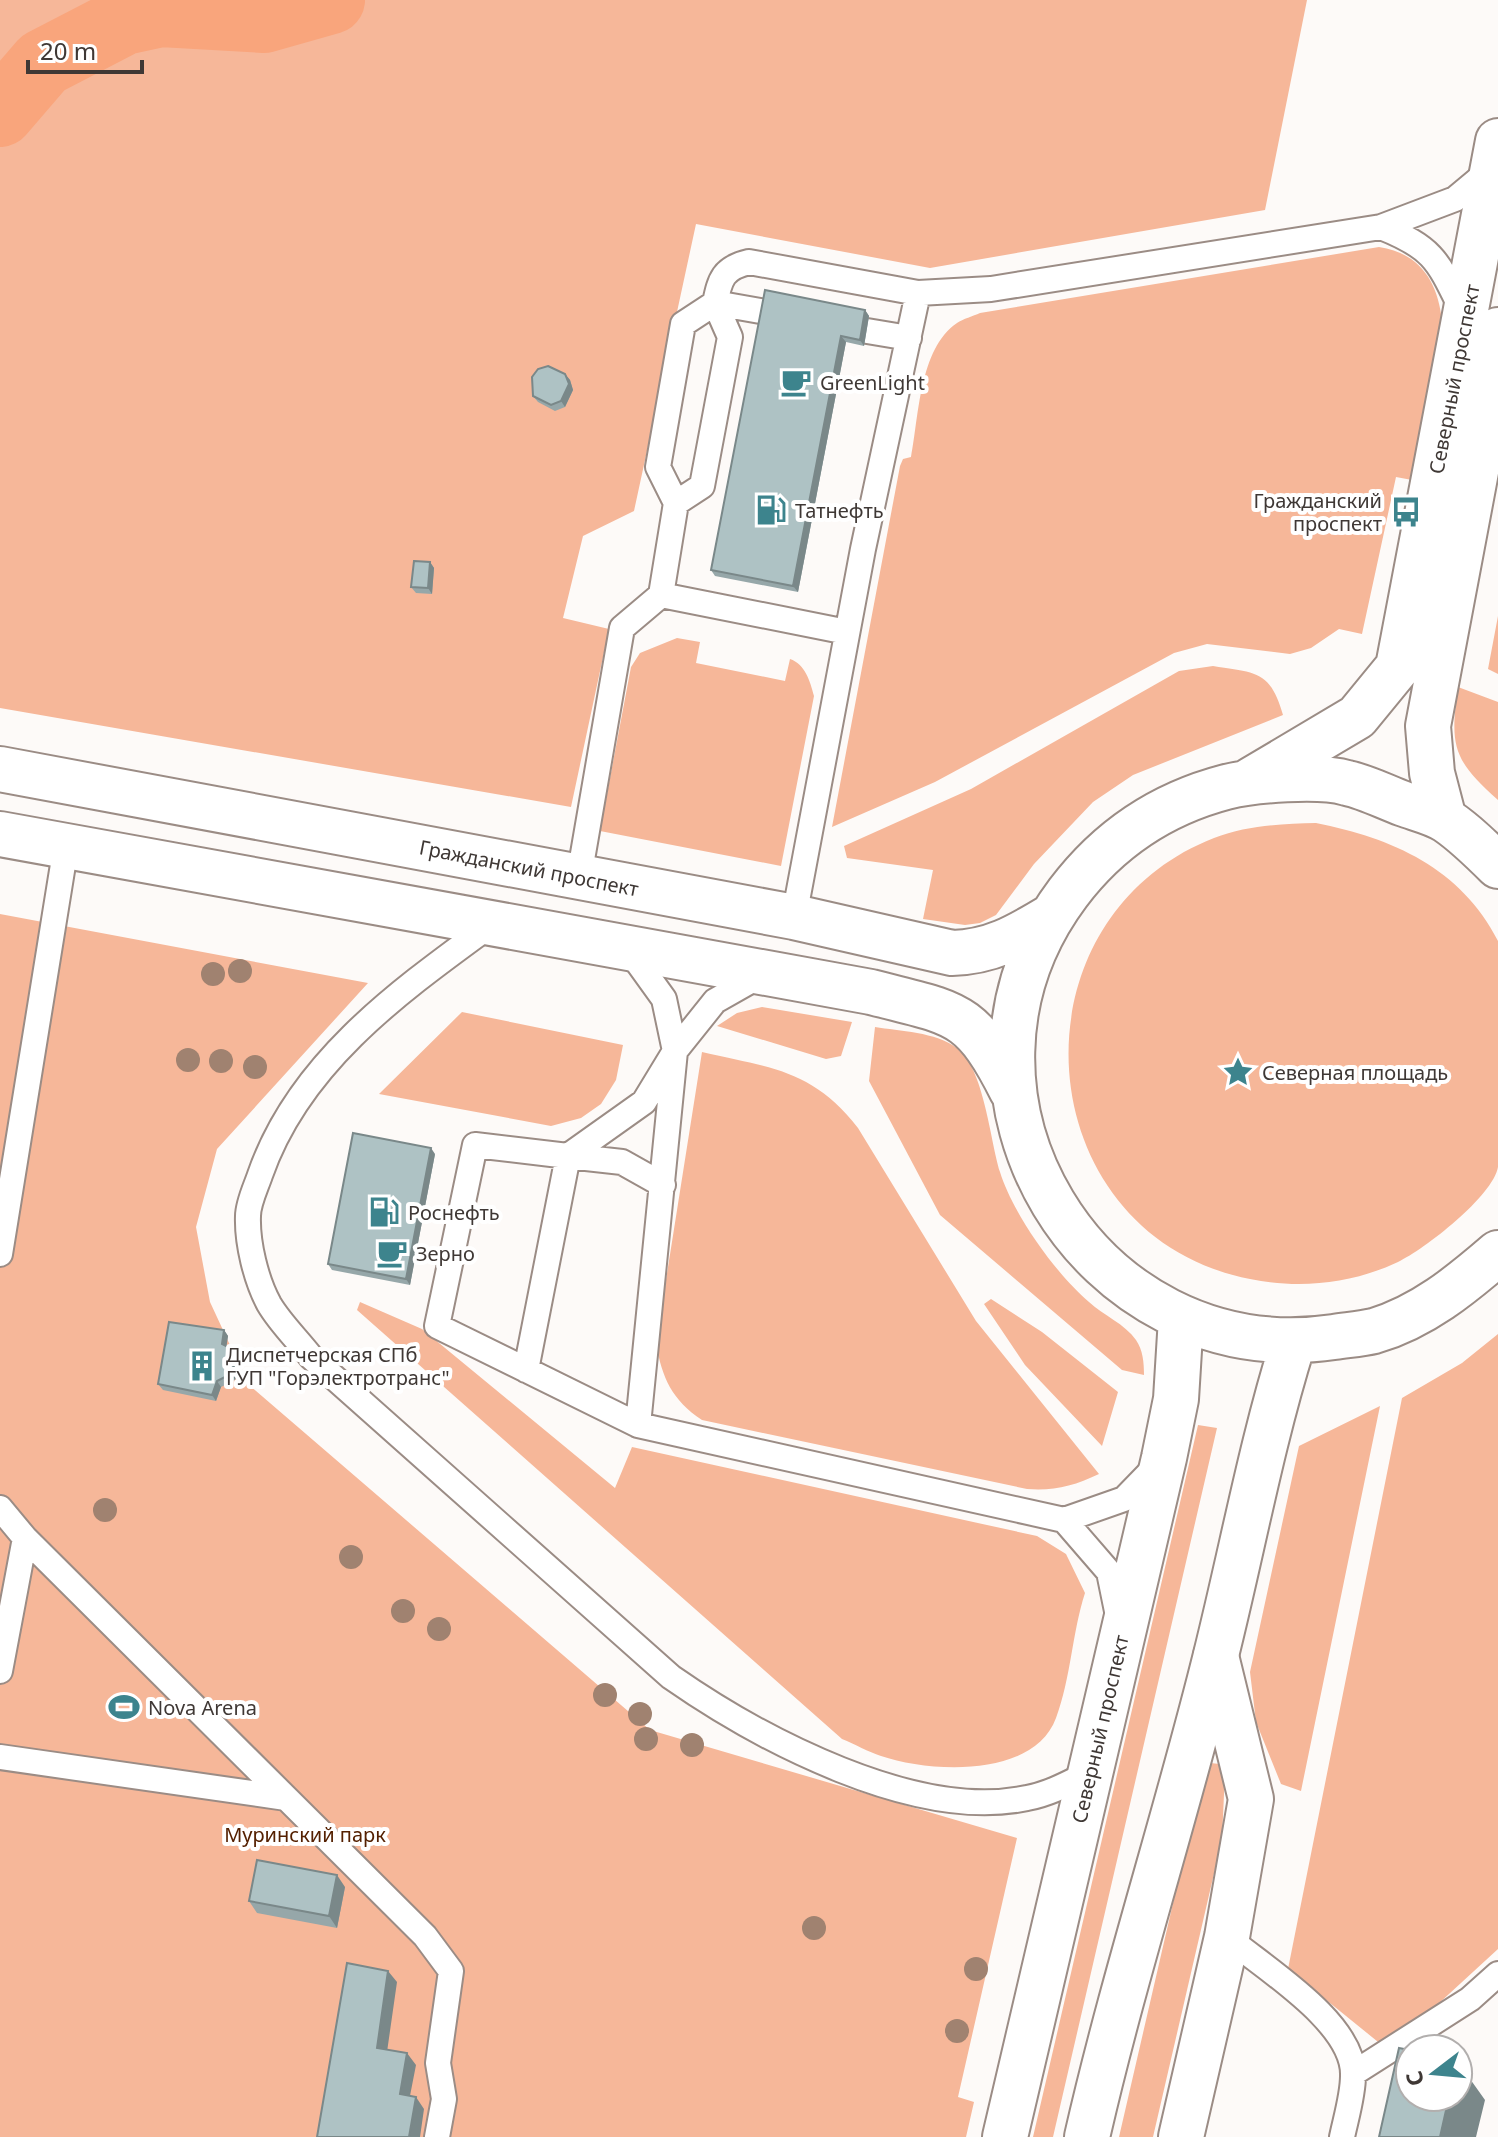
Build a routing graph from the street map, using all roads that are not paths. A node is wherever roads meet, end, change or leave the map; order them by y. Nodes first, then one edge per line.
1 (1495, 154) edge
2 (1381, 227) junction
3 (918, 293) junction
4 (715, 303) junction
5 (766, 312) edge
6 (1482, 324) edge
7 (867, 331) edge
8 (909, 338) junction
9 (1494, 386) edge
10 (676, 503) junction
11 (661, 595) junction
12 (847, 632) junction
13 (0, 769) edge
14 (1251, 780) junction
15 (1444, 819) junction
16 (0, 834) edge
17 (66, 846) junction
18 (1498, 866) edge
19 (579, 877) junction
20 (794, 917) junction
21 (1050, 917) junction
22 (493, 923) junction
23 (628, 949) junction
24 (764, 974) junction
25 (675, 1051) junction
26 (1014, 1094) junction
27 (568, 1156) junction
28 (663, 1185) junction
29 (4, 1199) edge
30 (1498, 1253) edge
31 (0, 1254) edge
32 (1181, 1318) junction
33 (1293, 1343) junction
34 (526, 1370) junction
35 (638, 1425) junction
36 (1164, 1458) junction
37 (0, 1508) edge
38 (1064, 1520) junction
39 (25, 1538) junction
40 (1122, 1634) junction
41 (1216, 1656) junction
42 (0, 1671) edge
43 (0, 1757) edge
44 (1089, 1773) junction
45 (286, 1798) junction
46 (1227, 1937) junction
47 (1498, 1974) edge
48 (1354, 2073) junction
49 (437, 2137) edge
50 (1005, 2137) edge
51 (1087, 2137) edge
52 (1181, 2137) edge
53 (1342, 2137) edge

1 - 2 lane
1 - 6 main road, Северный проспект
2 - 3 lane
2 - 6 lane
3 - 4 lane
3 - 8 lane
4 - 5 lane
4 - 10 lane
4 - 10 lane
6 - 9 main road, Северный проспект
6 - 14 main road, Северный проспект
7 - 8 lane
8 - 12 lane
9 - 15 main road, Северный проспект
10 - 11 lane
11 - 12 lane
11 - 19 lane
12 - 20 lane
13 - 19 main road, Гражданский проспект
14 - 15 main road
14 - 21 main road
15 - 18 main road
16 - 17 main road
17 - 22 main road
17 - 29 lane
19 - 20 main road, Гражданский проспект
20 - 21 main road, Гражданский проспект
21 - 26 main road
22 - 23 main road
22 - 44 lane
23 - 24 main road
23 - 25 lane
24 - 25 lane
24 - 26 main road
25 - 27 lane
25 - 28 lane
26 - 32 main road
27 - 28 lane
27 - 34 lane
27 - 34 lane
28 - 35 lane
29 - 31 lane
30 - 33 main road
32 - 33 main road
32 - 36 main road, Северный проспект
33 - 41 main road
34 - 35 lane
35 - 38 lane
36 - 38 lane
36 - 40 main road, Северный проспект
37 - 39 lane
38 - 40 lane
39 - 42 lane
39 - 45 lane
40 - 44 main road, Северный проспект
41 - 46 main road
41 - 51 main road
43 - 45 lane
44 - 50 main road, Северный проспект
45 - 49 lane
46 - 48 lane
46 - 52 main road
47 - 48 lane
48 - 53 lane

